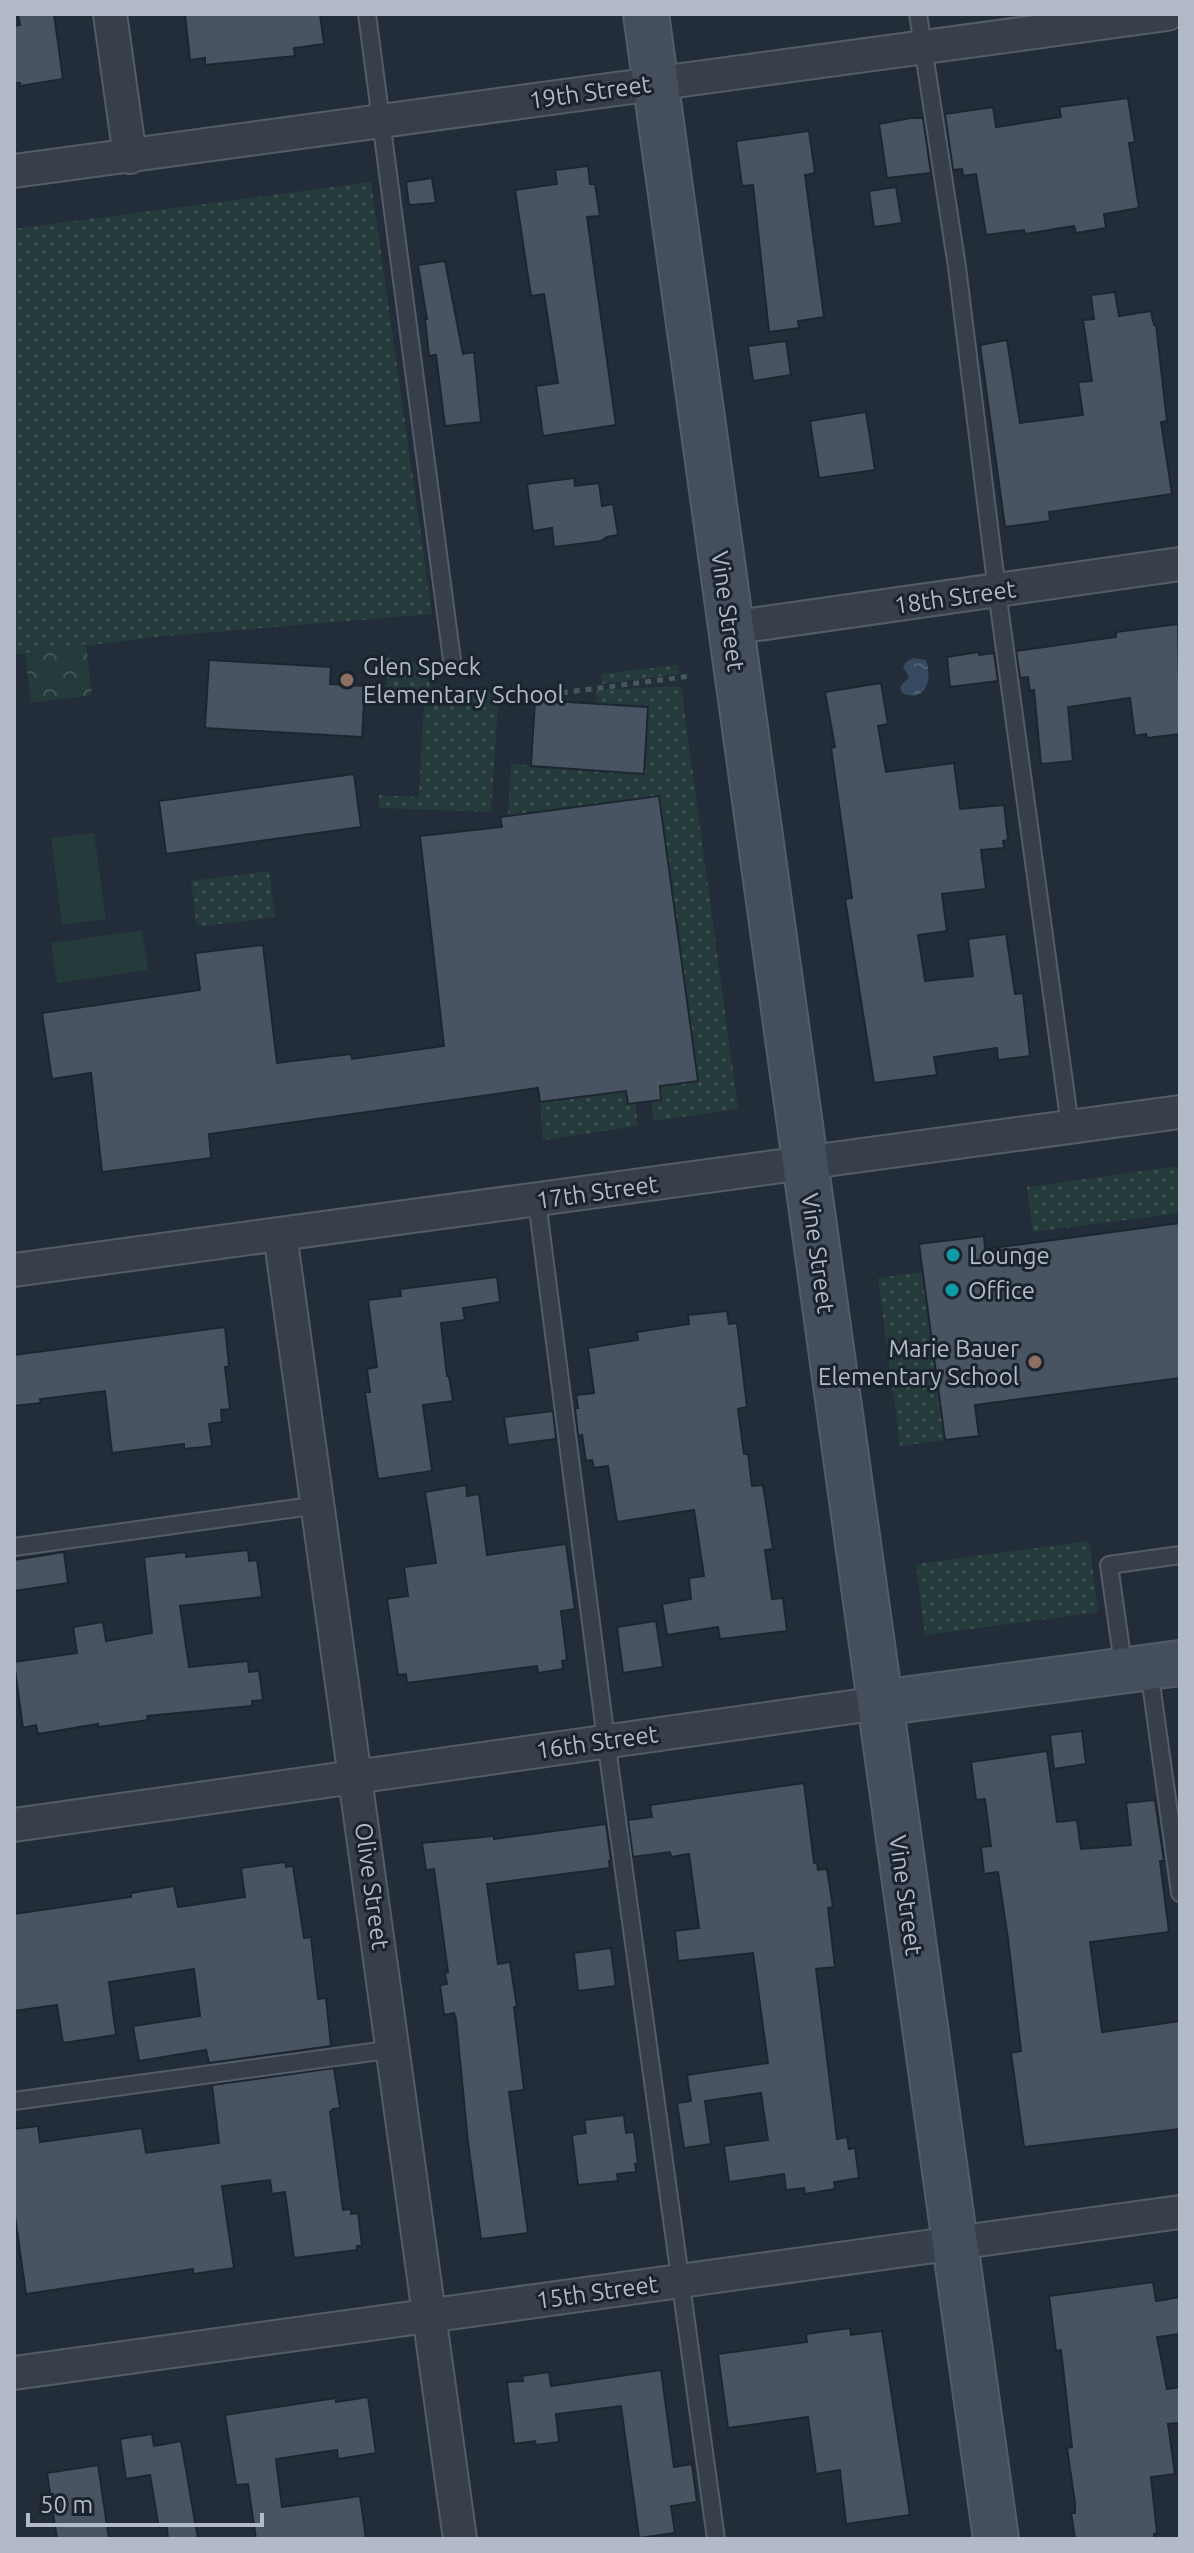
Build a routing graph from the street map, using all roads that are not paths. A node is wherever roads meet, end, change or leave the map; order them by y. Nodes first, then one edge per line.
1 (110, 14) edge
2 (367, 14) edge
3 (646, 14) edge
4 (918, 14) edge
5 (1167, 14) edge
6 (922, 47) junction
7 (655, 83) junction
8 (382, 122) junction
9 (130, 157) junction
10 (14, 171) edge
11 (1180, 564) edge
12 (997, 591) junction
13 (730, 628) junction
14 (452, 660) dead end
15 (1180, 1112) edge
16 (1070, 1126) junction
17 (806, 1163) junction
18 (537, 1201) junction
19 (280, 1234) junction
20 (14, 1270) edge
21 (319, 1505) junction
22 (14, 1547) edge
23 (1180, 1555) edge
24 (1151, 1667) edge
25 (880, 1703) junction
26 (606, 1740) junction
27 (357, 1776) junction
28 (14, 1825) edge
29 (1180, 1893) edge
30 (394, 2049) junction
31 (14, 2101) edge
32 (1180, 2212) edge
33 (954, 2242) junction
34 (682, 2281) junction
35 (430, 2316) junction
36 (14, 2373) edge
37 (460, 2539) edge
38 (716, 2539) edge
39 (996, 2539) edge

1 - 9 street
2 - 8 lane
3 - 7 street, Vine Street
4 - 6 lane
5 - 6 street, 19th Street
6 - 7 street, 19th Street
6 - 12 lane
7 - 8 street, 19th Street
7 - 13 street, Vine Street
8 - 9 street, 19th Street
8 - 14 lane
9 - 10 street, 19th Street
11 - 12 street, 18th Street
12 - 13 street, 18th Street
12 - 16 lane
13 - 17 street, Vine Street
15 - 16 street, 17th Street
16 - 17 street, 17th Street
17 - 18 street, 17th Street
17 - 25 street, Vine Street
18 - 19 street, 17th Street
18 - 26 lane
19 - 20 street, 17th Street
19 - 21 street, Olive Street
21 - 22 lane
21 - 27 street, Olive Street
23 - 24 lane
24 - 25 street, 16th Street
24 - 29 lane
25 - 26 street, 16th Street
25 - 33 street, Vine Street
26 - 27 street, 16th Street
26 - 34 lane
27 - 28 street, 16th Street
27 - 30 street, Olive Street
30 - 31 lane
30 - 35 street, Olive Street
32 - 33 street, 15th Street
33 - 34 street, 15th Street
33 - 39 street, Vine Street
34 - 35 street, 15th Street
34 - 38 lane
35 - 36 street, 15th Street
35 - 37 street, Olive Street

